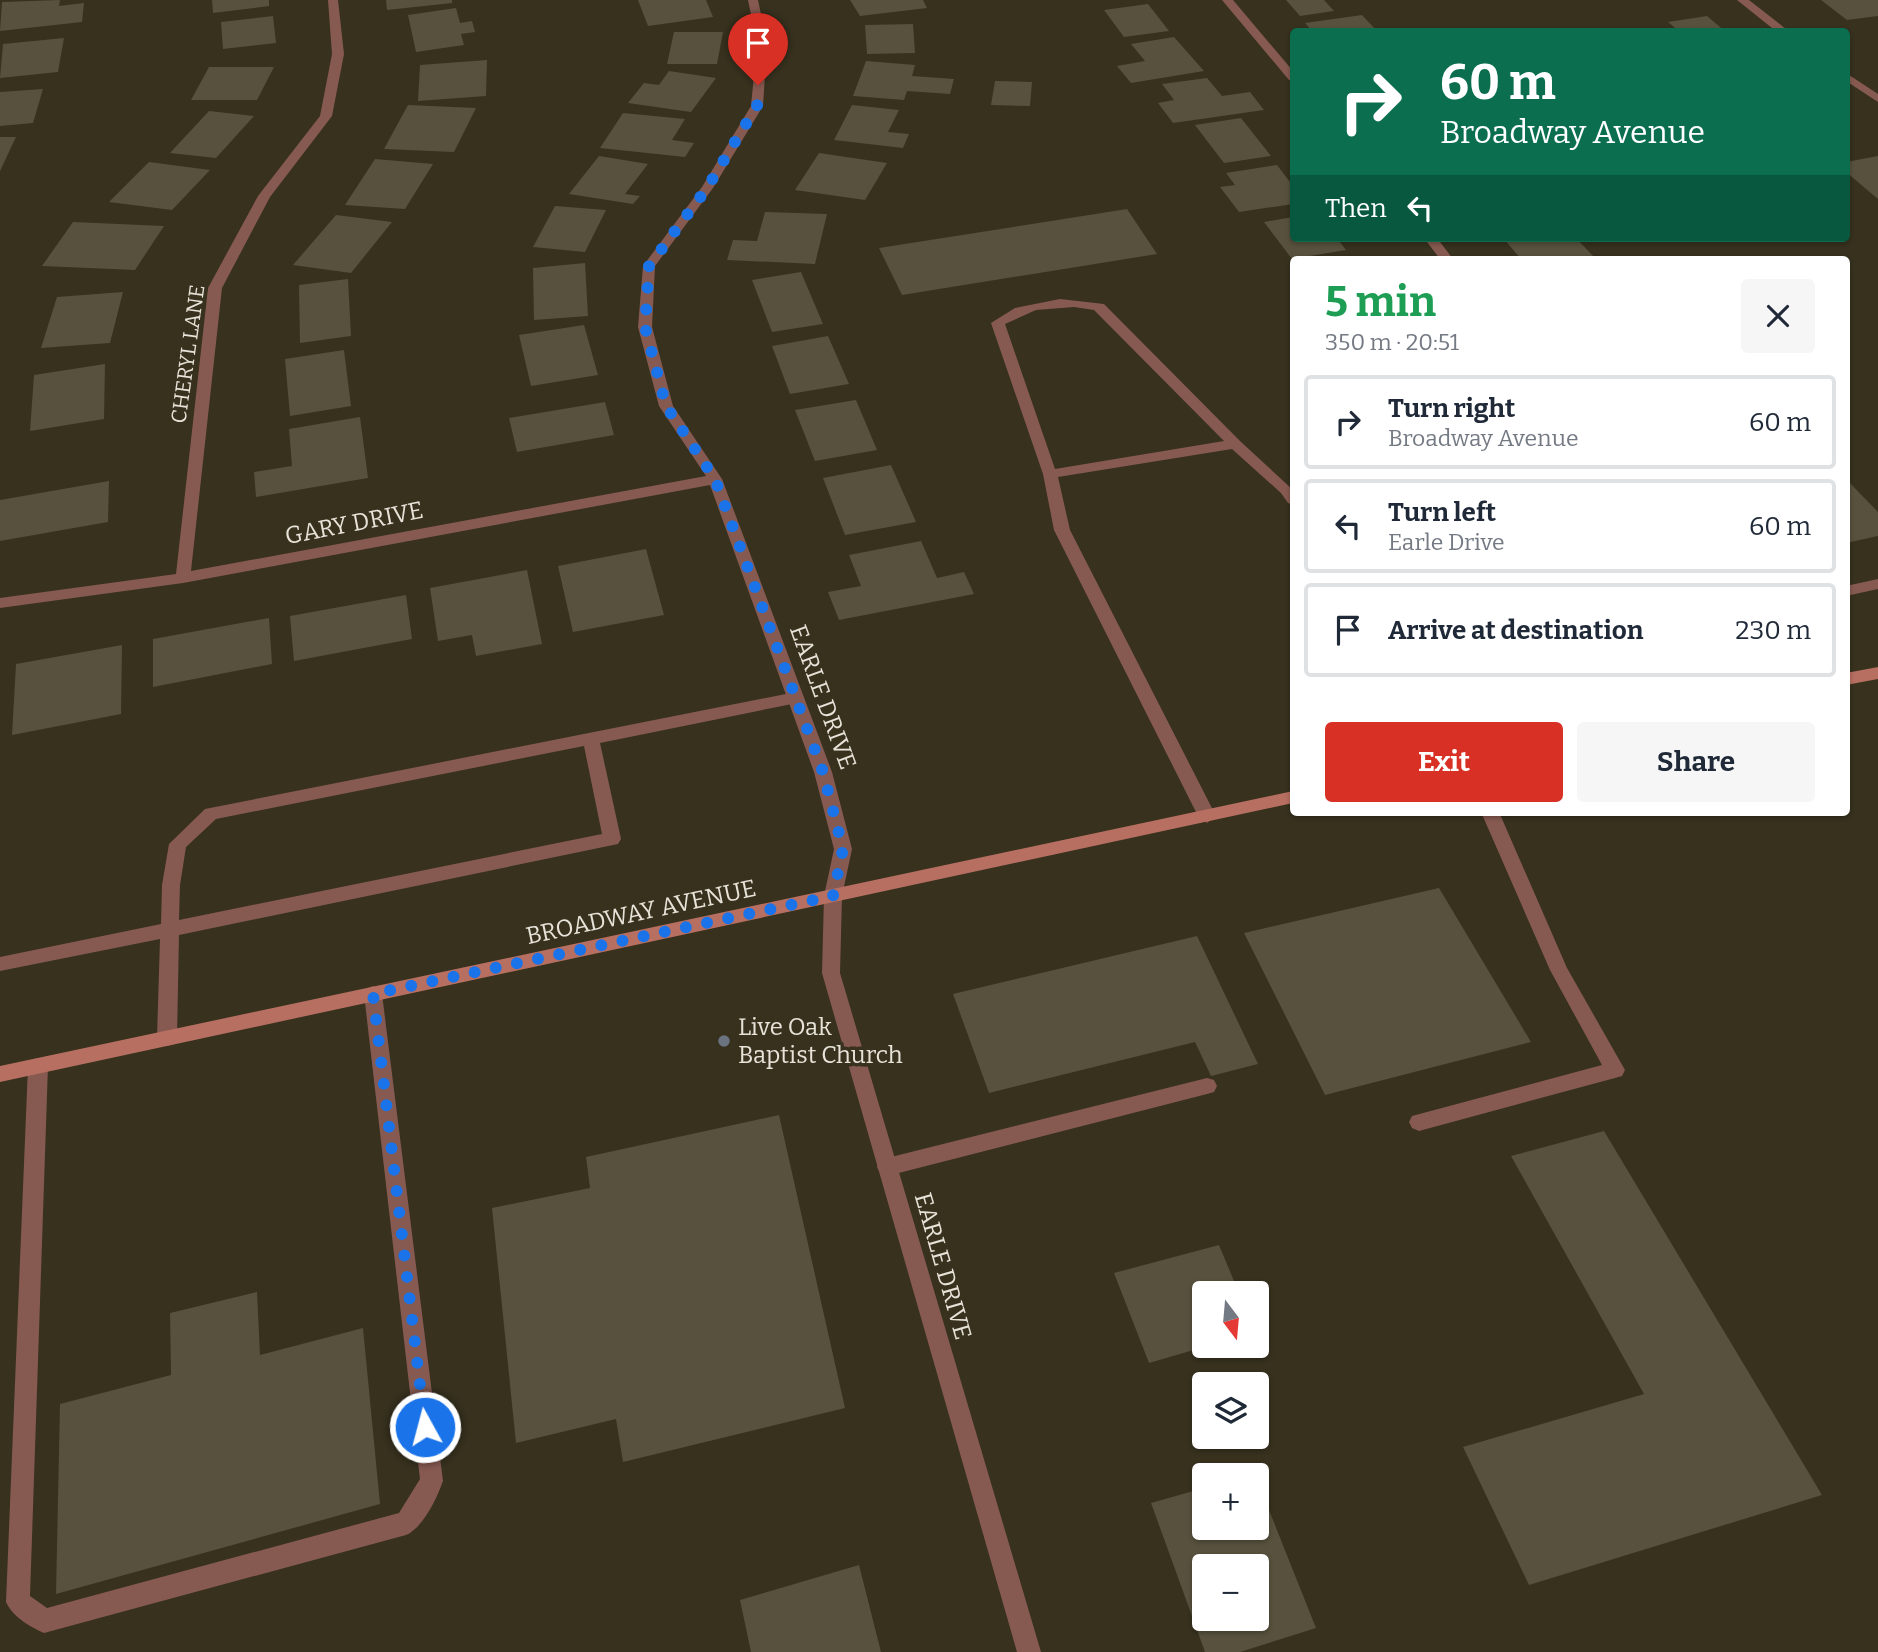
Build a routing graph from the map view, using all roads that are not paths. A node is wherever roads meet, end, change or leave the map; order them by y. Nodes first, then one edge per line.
1 (333, 0) edge
2 (753, 0) edge
3 (1227, 0) edge
4 (1742, 0) edge
5 (1780, 28) edge
6 (1290, 74) edge
7 (1850, 79) edge
8 (1878, 99) edge
9 (1433, 242) edge
10 (1445, 256) edge
11 (1235, 444) junction
12 (1049, 474) junction
13 (715, 479) junction
14 (1290, 496) edge
15 (183, 578) junction
16 (1878, 584) edge
17 (1850, 590) edge
18 (0, 603) edge
19 (1878, 673) edge
20 (1850, 679) edge
21 (796, 698) junction
22 (591, 738) junction
23 (1290, 798) edge
24 (1207, 816) junction
25 (1492, 816) edge
26 (833, 896) junction
27 (169, 929) junction
28 (0, 964) edge
29 (373, 994) junction
30 (167, 1038) junction
31 (38, 1066) junction
32 (0, 1074) edge
33 (1207, 1086) dead end
34 (1419, 1122) dead end
35 (887, 1167) junction
36 (1028, 1652) edge

1 - 15 street, CHERYL LANE
2 - 13 street, EARLE DRIVE
3 - 6 street
4 - 5 street
7 - 8 street
9 - 10 street
11 - 12 street
11 - 12 street
11 - 14 street
12 - 24 street
13 - 15 street, GARY DRIVE
13 - 21 street, EARLE DRIVE
15 - 18 street, GARY DRIVE
16 - 17 street
19 - 20 main road
21 - 22 street
21 - 26 street, EARLE DRIVE
22 - 27 street
22 - 27 street
23 - 24 main road, BROADWAY AVENUE
24 - 26 main road, BROADWAY AVENUE
25 - 34 street
26 - 29 main road, BROADWAY AVENUE
26 - 35 street, EARLE DRIVE
27 - 28 street
27 - 30 street
29 - 30 main road, BROADWAY AVENUE
29 - 31 street
30 - 31 main road, BROADWAY AVENUE
31 - 32 main road, BROADWAY AVENUE
33 - 35 street
35 - 36 street, EARLE DRIVE

